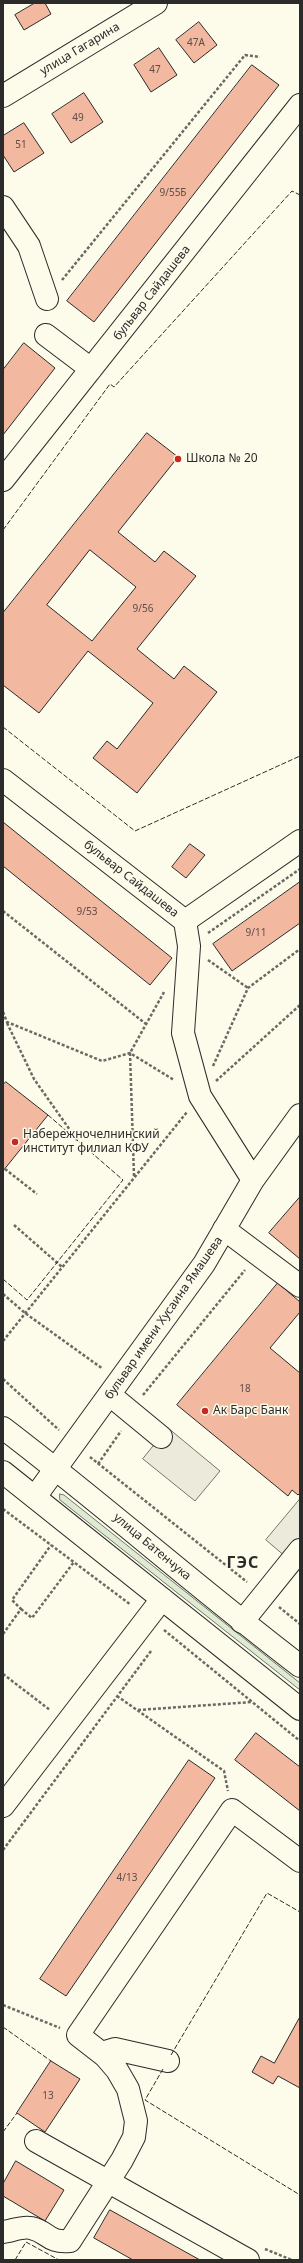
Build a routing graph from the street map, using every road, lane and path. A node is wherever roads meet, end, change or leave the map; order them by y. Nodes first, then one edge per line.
1 (156, 3) edge
2 (260, 57) dead end
3 (3, 96) edge
4 (300, 105) edge
5 (3, 207) edge
6 (47, 299) joint
7 (46, 335) dead end
8 (91, 369) junction
9 (3, 480) edge
10 (3, 780) edge
11 (300, 841) edge
12 (300, 869) edge
13 (3, 911) edge
14 (185, 921) junction
15 (189, 946) junction
16 (300, 949) edge
17 (167, 985) dead end
18 (248, 988) junction
19 (300, 1005) edge
20 (3, 1012) edge
21 (7, 1022) junction
22 (146, 1024) junction
23 (130, 1053) junction
24 (213, 1067) dead end
25 (200, 1096) junction
26 (300, 1115) edge
27 (77, 1140) dead end
28 (5, 1169) dead end
29 (134, 1177) junction
30 (253, 1180) junction
31 (37, 1194) dead end
32 (14, 1225) dead end
33 (224, 1230) junction
34 (257, 1254) junction
35 (62, 1267) junction
36 (300, 1286) edge
37 (3, 1294) edge
38 (25, 1313) junction
39 (3, 1341) edge
40 (3, 1379) edge
41 (114, 1388) junction
42 (133, 1414) junction
43 (3, 1428) edge
44 (161, 1438) dead end
45 (75, 1445) junction
46 (98, 1464) junction
47 (57, 1469) junction
48 (3, 1472) edge
49 (35, 1497) junction
50 (51, 1546) dead end
51 (300, 1550) edge
52 (74, 1562) dead end
53 (263, 1594) junction
54 (162, 1599) junction
55 (21, 1609) junction
56 (242, 1622) junction
57 (300, 1624) edge
58 (165, 1631) dead end
59 (3, 1634) edge
60 (161, 1637) dead end
61 (152, 1649) dead end
62 (300, 1666) edge
63 (3, 1674) edge
64 (117, 1696) junction
65 (252, 1702) dead end
66 (300, 1709) edge
67 (138, 1710) junction
68 (67, 1723) junction
69 (3, 1806) edge
70 (232, 1810) junction
71 (3, 1850) edge
72 (300, 1861) edge
73 (3, 2005) edge
74 (78, 2035) junction
75 (102, 2054) junction
76 (168, 2061) dead end
77 (36, 2141) dead end
78 (109, 2182) junction
79 (3, 2232) edge
80 (248, 2260) edge

1 - 3 street, улица Гагарина
2 - 6 path
4 - 8 street, бульвар Сайдашева
5 - 6 street
7 - 8 street
8 - 9 street, бульвар Сайдашева
10 - 14 street, бульвар Сайдашева
11 - 14 street, бульвар Сайдашева
12 - 15 path
13 - 22 path
14 - 15 street
15 - 18 path
15 - 25 street
16 - 18 path
17 - 22 path
18 - 24 path
19 - 25 path
20 - 21 path
21 - 23 path
21 - 27 path
22 - 23 path
23 - 25 path
23 - 29 path
25 - 29 path
25 - 30 street
26 - 30 street, бульвар имени Хусаина Ямашева
28 - 31 path
29 - 35 path
30 - 33 street, бульвар имени Хусаина Ямашева
32 - 35 path
33 - 34 street
33 - 41 street, бульвар имени Хусаина Ямашева
34 - 36 street
34 - 42 path
35 - 38 path
37 - 38 path
38 - 39 path
38 - 41 path
40 - 45 path
41 - 42 street
41 - 45 street, бульвар имени Хусаина Ямашева
42 - 44 street
42 - 46 path
43 - 47 street, улица Батенчука
45 - 46 path
45 - 47 street, бульвар имени Хусаина Ямашева
46 - 53 path
47 - 49 street, бульвар имени Хусаина Ямашева
47 - 56 street, улица Батенчука
48 - 49 street
49 - 54 street
50 - 55 path
51 - 53 street
52 - 55 path
53 - 56 street
53 - 57 path
54 - 66 street
54 - 68 street
55 - 59 path
56 - 62 street, улица Батенчука
58 - 60 path
61 - 64 path
63 - 68 path
64 - 67 path
64 - 71 path
65 - 67 path
67 - 70 path
68 - 69 street
70 - 72 street
70 - 74 street
73 - 74 path
74 - 75 street
75 - 76 street
75 - 78 street
77 - 78 street
78 - 79 street
78 - 80 street

